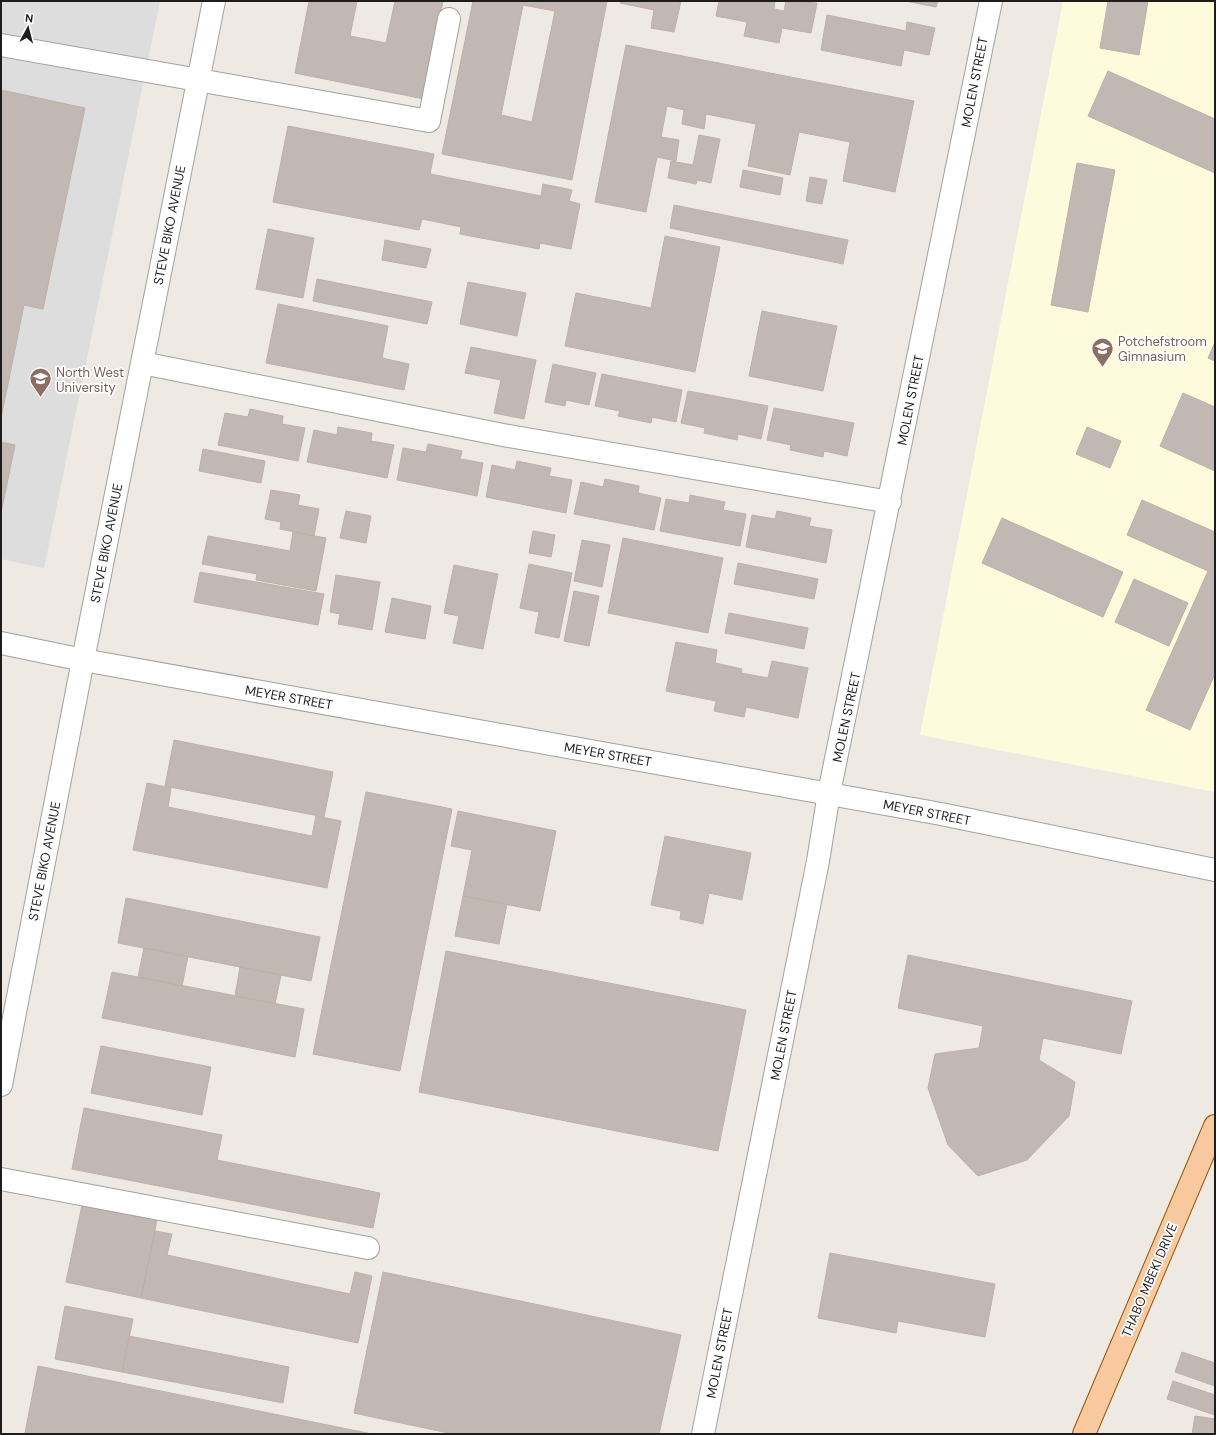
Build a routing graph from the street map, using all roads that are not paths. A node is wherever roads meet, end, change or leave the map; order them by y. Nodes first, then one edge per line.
1 (214, 1) edge
2 (991, 1) edge
3 (449, 19) dead end
4 (1, 45) edge
5 (198, 80) junction
6 (142, 363) junction
7 (890, 502) junction
8 (1, 643) edge
9 (83, 660) junction
10 (829, 793) junction
11 (1215, 870) edge
12 (4, 1048) edge
13 (1, 1085) edge
14 (1215, 1126) edge
15 (1, 1179) edge
16 (368, 1248) dead end
17 (703, 1434) edge
18 (1084, 1434) edge

1 - 5 street, STEVE BIKO AVENUE
2 - 7 street, MOLEN STREET
3 - 5 street
4 - 5 street
5 - 6 street, STEVE BIKO AVENUE
6 - 7 street
6 - 9 street, STEVE BIKO AVENUE
7 - 10 street, MOLEN STREET
8 - 9 street, MEYER STREET
9 - 10 street, MEYER STREET
9 - 12 street, STEVE BIKO AVENUE
10 - 11 street, MEYER STREET
10 - 17 street, MOLEN STREET
12 - 13 street, STEVE BIKO AVENUE
14 - 18 main road, THABO MBEKI DRIVE
15 - 16 street

